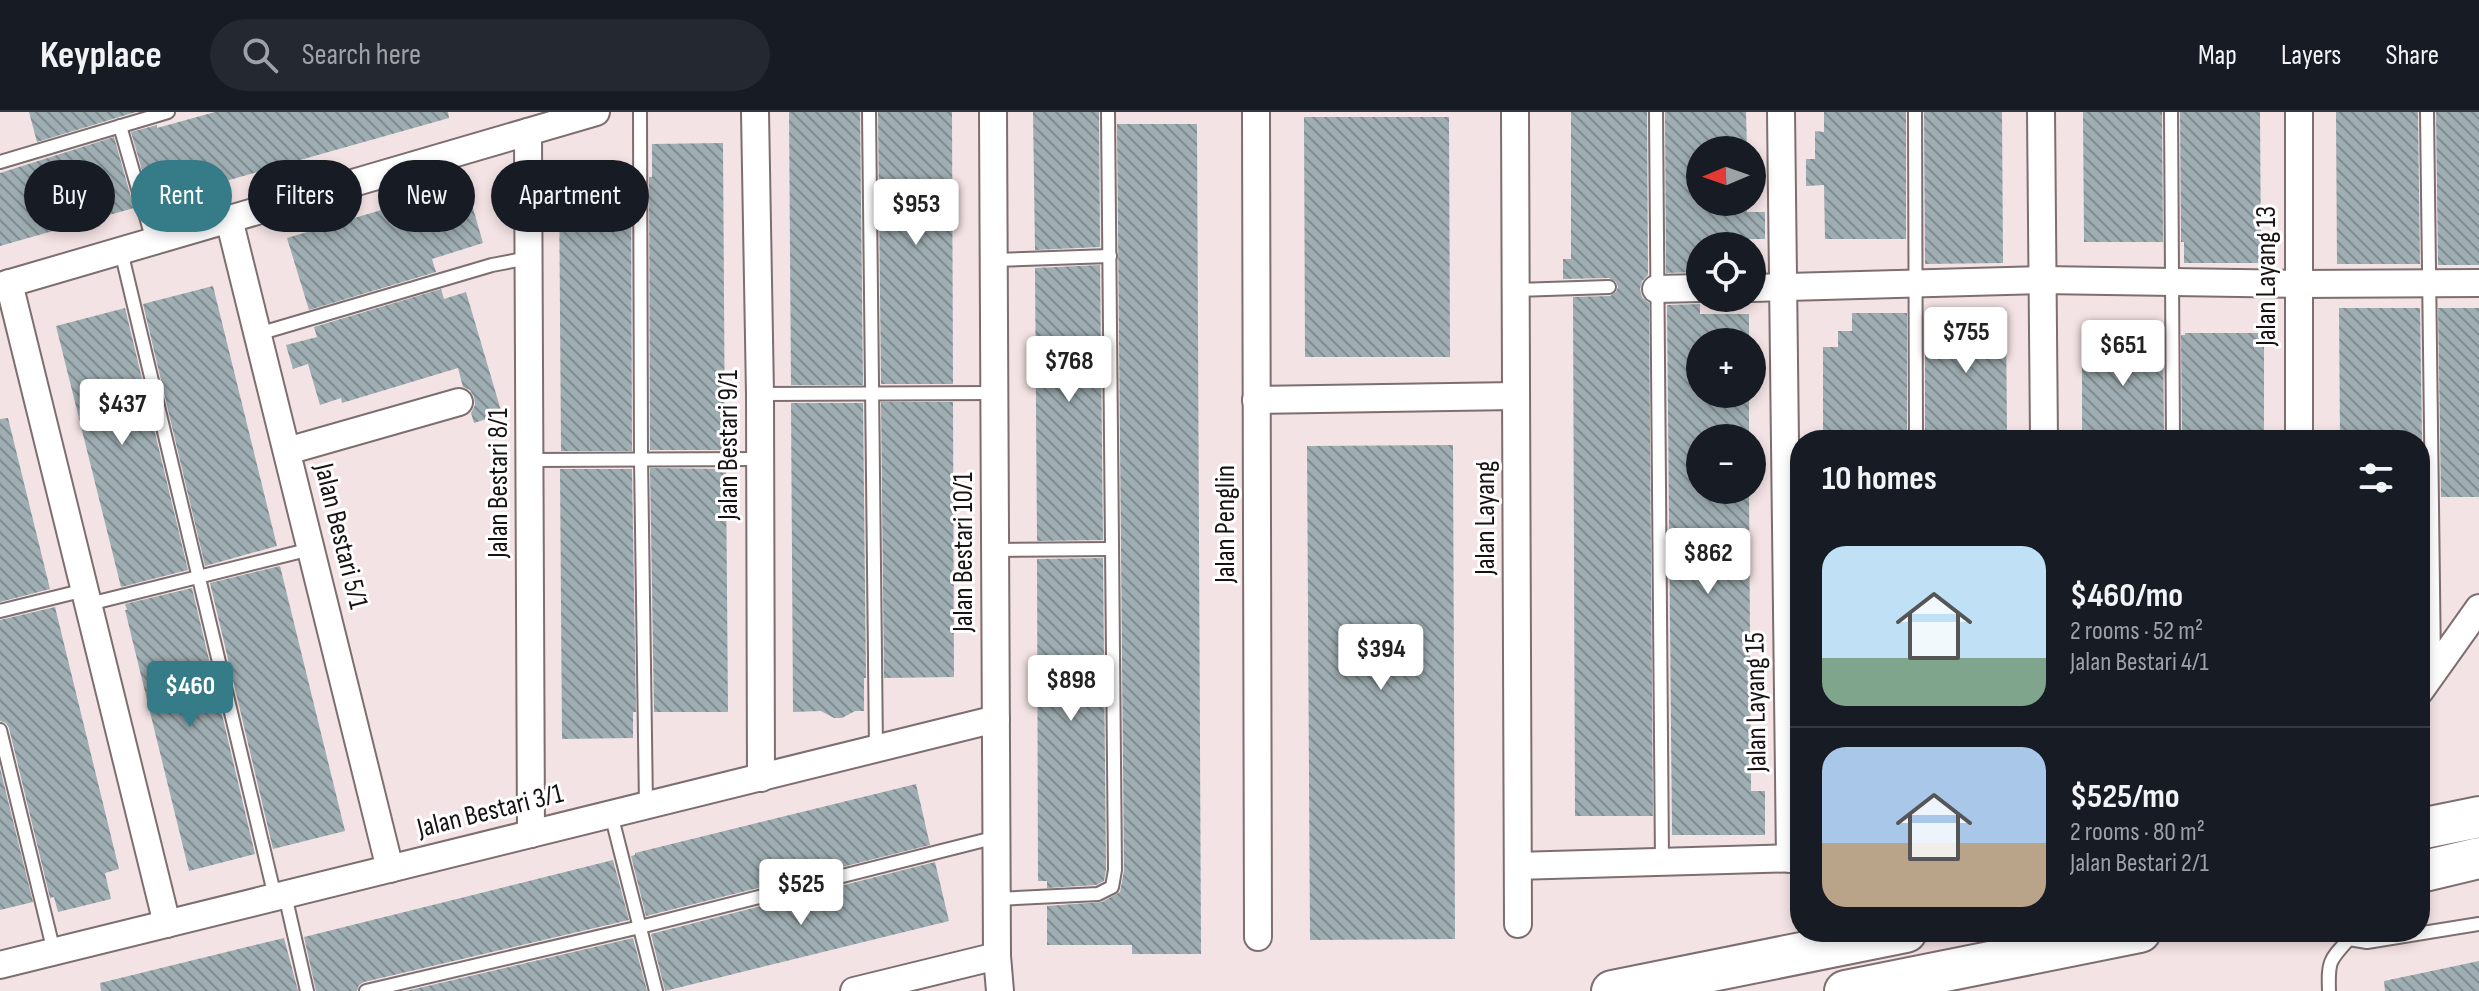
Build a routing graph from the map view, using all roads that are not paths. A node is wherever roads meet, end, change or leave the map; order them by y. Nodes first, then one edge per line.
1 (168, 112) edge
2 (596, 112) edge
3 (640, 112) edge
4 (755, 112) edge
5 (869, 112) edge
6 (993, 112) edge
7 (1108, 112) edge
8 (1256, 112) edge
9 (1515, 112) edge
10 (1656, 112) edge
11 (1781, 112) edge
12 (1915, 112) edge
13 (2041, 112) edge
14 (2171, 112) edge
15 (2299, 112) edge
16 (2427, 112) edge
17 (533, 124) edge
18 (120, 126) junction
19 (0, 162) edge
20 (232, 218) edge
21 (232, 231) edge
22 (184, 232) edge
23 (153, 241) junction
24 (121, 251) junction
25 (1110, 256) junction
26 (529, 258) junction
27 (994, 260) junction
28 (2042, 280) junction
29 (2172, 283) junction
30 (2428, 283) junction
31 (2479, 283) edge
32 (5, 284) edge
33 (2297, 284) junction
34 (1915, 285) junction
35 (1609, 287) dead end
36 (1782, 287) junction
37 (1686, 288) edge
38 (1766, 288) edge
39 (1656, 289) junction
40 (1516, 290) junction
41 (258, 334) junction
42 (994, 393) junction
43 (760, 394) junction
44 (871, 394) junction
45 (1516, 396) junction
46 (1256, 400) junction
47 (459, 402) dead end
48 (1916, 430) edge
49 (2044, 430) edge
50 (2173, 430) edge
51 (2299, 430) edge
52 (2428, 430) edge
53 (287, 451) junction
54 (641, 459) junction
55 (760, 459) junction
56 (530, 460) junction
57 (311, 549) junction
58 (1112, 549) junction
59 (995, 550) junction
60 (199, 577) junction
61 (87, 597) junction
62 (2479, 608) edge
63 (0, 611) edge
64 (1790, 639) edge
65 (2430, 678) edge
66 (996, 719) junction
67 (0, 730) edge
68 (876, 749) junction
69 (761, 778) junction
70 (646, 806) junction
71 (611, 814) junction
72 (2479, 817) edge
73 (2430, 827) edge
74 (531, 834) junction
75 (997, 837) junction
76 (2479, 858) edge
77 (1790, 859) edge
78 (1662, 863) junction
79 (1518, 866) junction
80 (390, 869) junction
81 (2430, 870) edge
82 (280, 896) junction
83 (997, 899) junction
84 (167, 924) junction
85 (1518, 924) dead end
86 (2479, 924) edge
87 (640, 927) junction
88 (2430, 932) edge
89 (1258, 937) dead end
90 (1856, 942) edge
91 (2090, 942) edge
92 (2341, 942) edge
93 (54, 952) junction
94 (997, 956) junction
95 (0, 965) edge
96 (307, 991) edge
97 (366, 991) edge
98 (656, 991) edge
99 (854, 991) edge
100 (1000, 991) edge
101 (1612, 991) edge
102 (1845, 991) edge
103 (2329, 991) edge

1 - 18 lane
2 - 17 street
3 - 54 lane
4 - 43 street, Jalan Bestari 9/1
5 - 44 lane
6 - 27 street, Jalan Bestari 10/1
7 - 25 lane
8 - 46 street, Jalan Penglin
9 - 40 street, Jalan Layang
10 - 39 lane
11 - 36 street, Jalan Layang 15
12 - 34 lane
13 - 28 street
14 - 29 lane
15 - 33 street, Jalan Layang 13
16 - 30 lane
17 - 20 street
17 - 26 street, Jalan Bestari 8/1
18 - 19 lane
18 - 23 lane
21 - 41 street, Jalan Bestari 5/1
22 - 23 street
23 - 24 street
24 - 32 street
24 - 60 lane
25 - 27 lane
25 - 58 lane
26 - 41 lane
26 - 56 street, Jalan Bestari 8/1
27 - 42 street, Jalan Bestari 10/1
28 - 29 street
28 - 34 street
28 - 49 street
29 - 33 street
29 - 50 lane
30 - 31 street
30 - 33 street
30 - 52 lane
32 - 61 street
33 - 51 street, Jalan Layang 13
34 - 36 street
34 - 48 lane
35 - 40 lane
36 - 38 street
36 - 64 street, Jalan Layang 15
37 - 39 street
39 - 78 lane
40 - 45 street, Jalan Layang
41 - 53 street, Jalan Bestari 5/1
42 - 44 lane
42 - 59 street, Jalan Bestari 10/1
43 - 44 lane
43 - 55 street, Jalan Bestari 9/1
44 - 68 lane
45 - 46 street
45 - 79 street, Jalan Layang
46 - 89 street, Jalan Penglin
47 - 53 street
53 - 57 street, Jalan Bestari 5/1
54 - 55 lane
54 - 56 lane
54 - 70 lane
55 - 69 street, Jalan Bestari 9/1
56 - 74 street, Jalan Bestari 8/1
57 - 60 lane
57 - 80 street, Jalan Bestari 5/1
58 - 59 lane
58 - 83 lane
59 - 66 street, Jalan Bestari 10/1
60 - 61 lane
60 - 82 lane
61 - 63 lane
61 - 84 street
62 - 65 street
66 - 68 street, Jalan Bestari 3/1
66 - 75 street, Jalan Bestari 10/1
67 - 93 lane
68 - 69 street, Jalan Bestari 3/1
69 - 70 street, Jalan Bestari 3/1
70 - 71 street, Jalan Bestari 3/1
71 - 74 street, Jalan Bestari 3/1
71 - 87 lane
72 - 73 main road
74 - 80 street, Jalan Bestari 3/1
75 - 83 street, Jalan Bestari 10/1
75 - 87 lane
76 - 81 main road
77 - 78 street
78 - 79 street
79 - 85 street, Jalan Layang
80 - 82 street, Jalan Bestari 3/1
82 - 84 street, Jalan Bestari 3/1
82 - 96 lane
83 - 94 street, Jalan Bestari 10/1
84 - 93 street, Jalan Bestari 3/1
86 - 88 lane
87 - 97 lane
87 - 98 lane
90 - 101 main road
91 - 102 main road
92 - 103 lane
93 - 95 street, Jalan Bestari 3/1
94 - 99 street
94 - 100 street, Jalan Bestari 10/1

